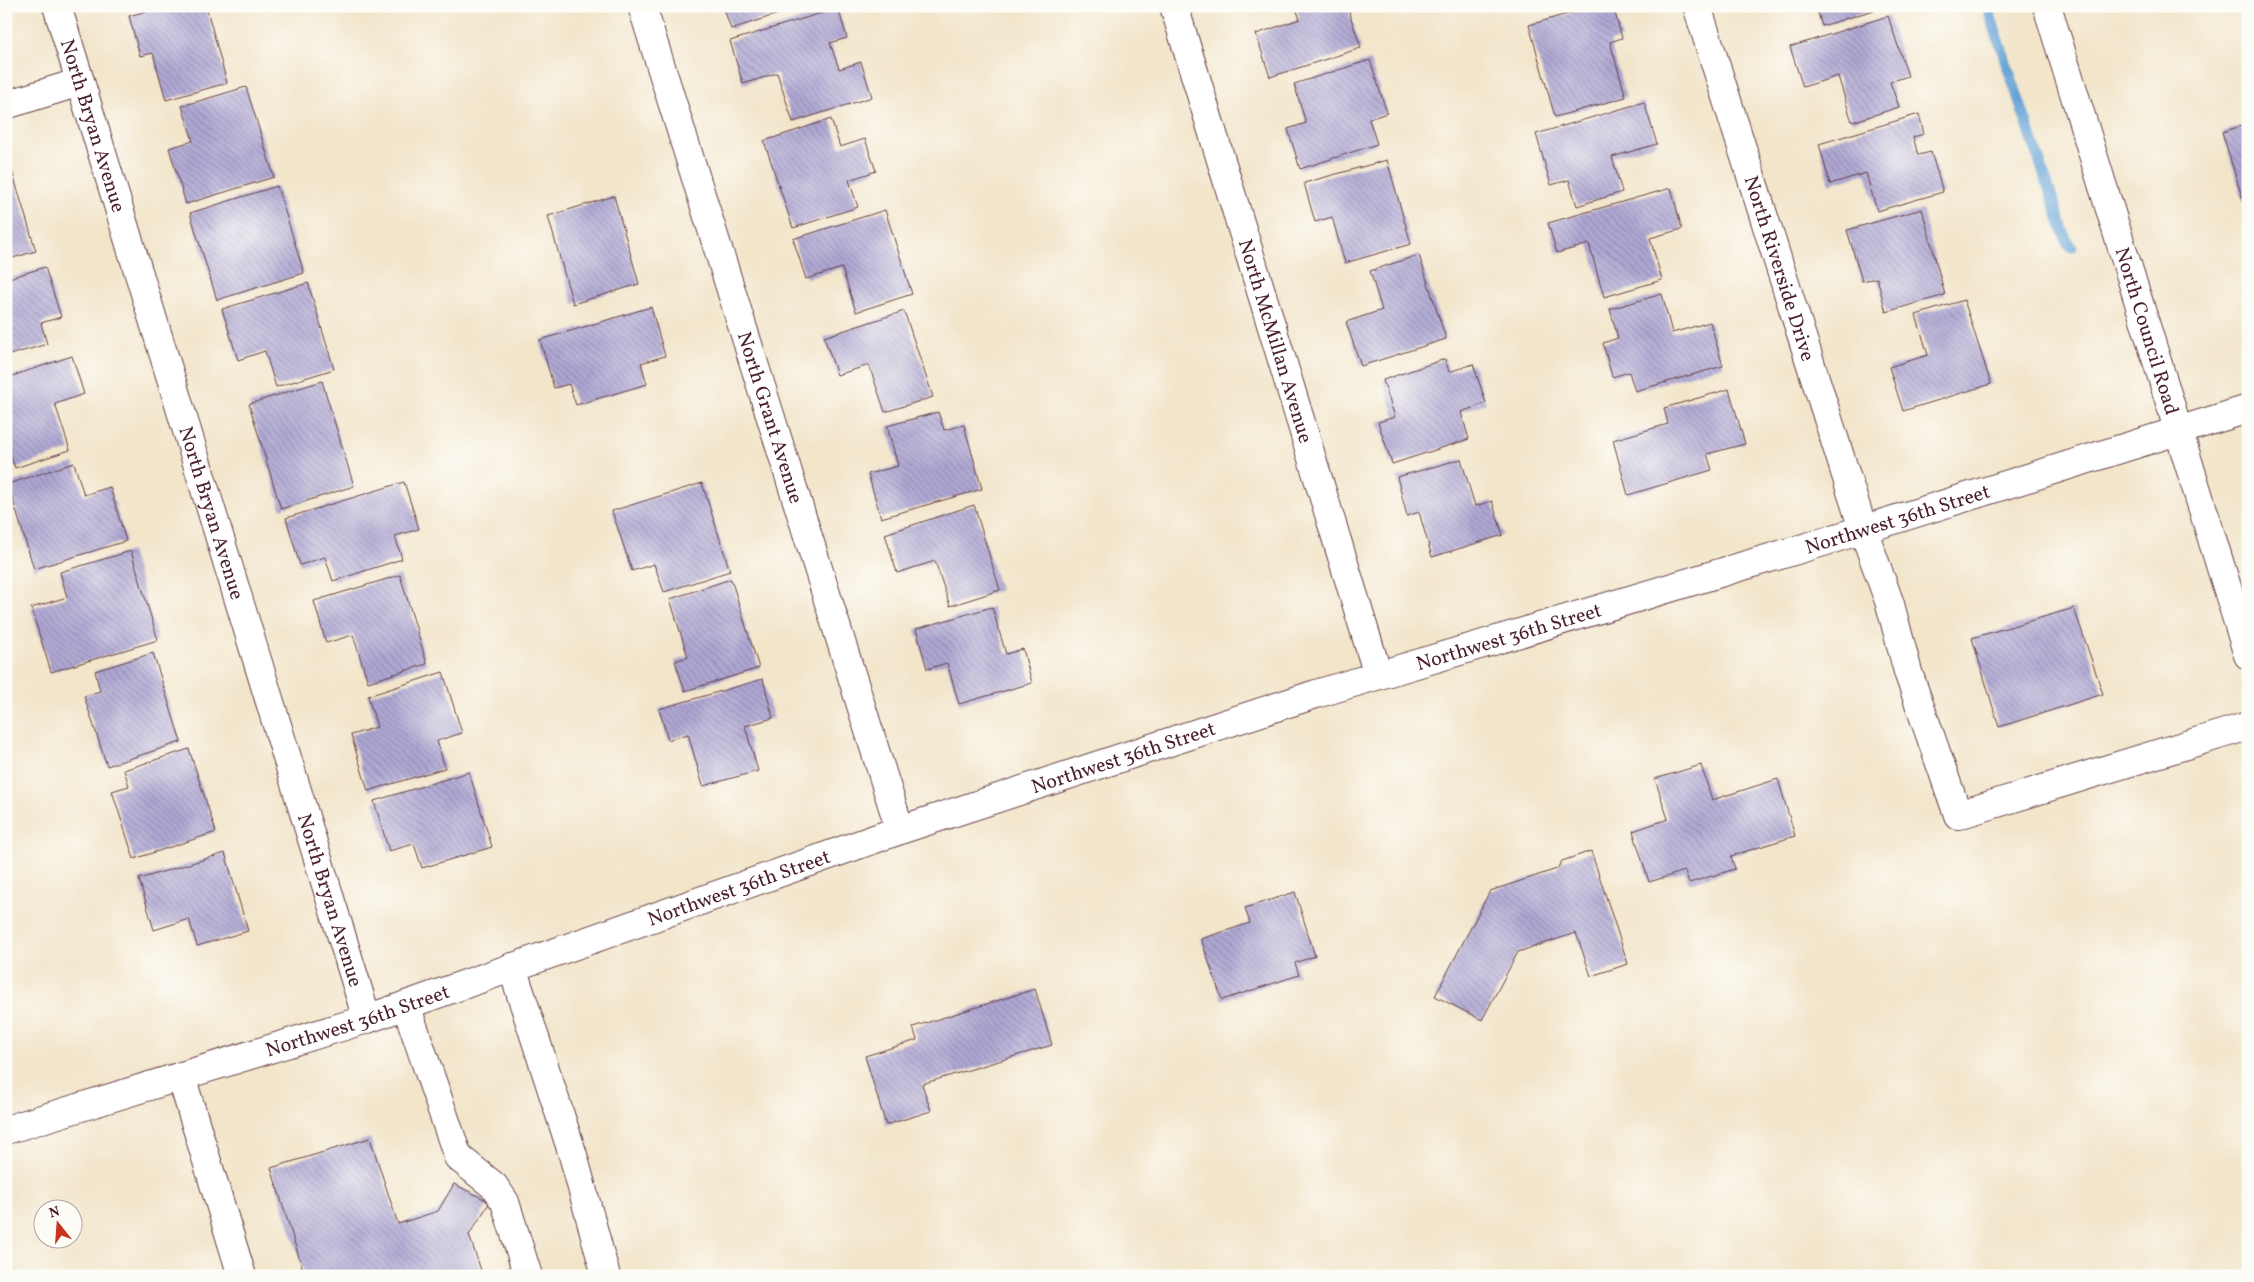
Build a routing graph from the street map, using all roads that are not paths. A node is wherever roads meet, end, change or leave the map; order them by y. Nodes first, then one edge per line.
1 (57, 6) edge
2 (642, 6) edge
3 (1174, 6) edge
4 (1697, 6) edge
5 (2047, 6) edge
6 (80, 82) junction
7 (6, 105) edge
8 (2248, 409) edge
9 (2179, 430) junction
10 (1863, 529) junction
11 (2248, 655) edge
12 (1378, 675) junction
13 (2248, 726) edge
14 (900, 830) junction
15 (512, 967) junction
16 (406, 1005) junction
17 (367, 1019) junction
18 (181, 1076) junction
19 (6, 1130) edge
20 (242, 1276) edge
21 (528, 1276) edge
22 (606, 1276) edge

1 - 6 street, North Bryan Avenue
2 - 14 street, North Grant Avenue
3 - 12 street, North McMillan Avenue
4 - 10 street, North Riverside Drive
5 - 9 street, North Council Road
6 - 7 street
6 - 17 street, North Bryan Avenue
8 - 9 street, Northwest 36th Street
9 - 10 street, Northwest 36th Street
9 - 11 street, North Council Road
10 - 12 street, Northwest 36th Street
10 - 13 street, North Riverside Drive
12 - 14 street, Northwest 36th Street
14 - 15 street, Northwest 36th Street
15 - 16 street, Northwest 36th Street
15 - 22 street
16 - 17 street, Northwest 36th Street
16 - 21 street
17 - 18 street, Northwest 36th Street
18 - 19 street, Northwest 36th Street
18 - 20 street

